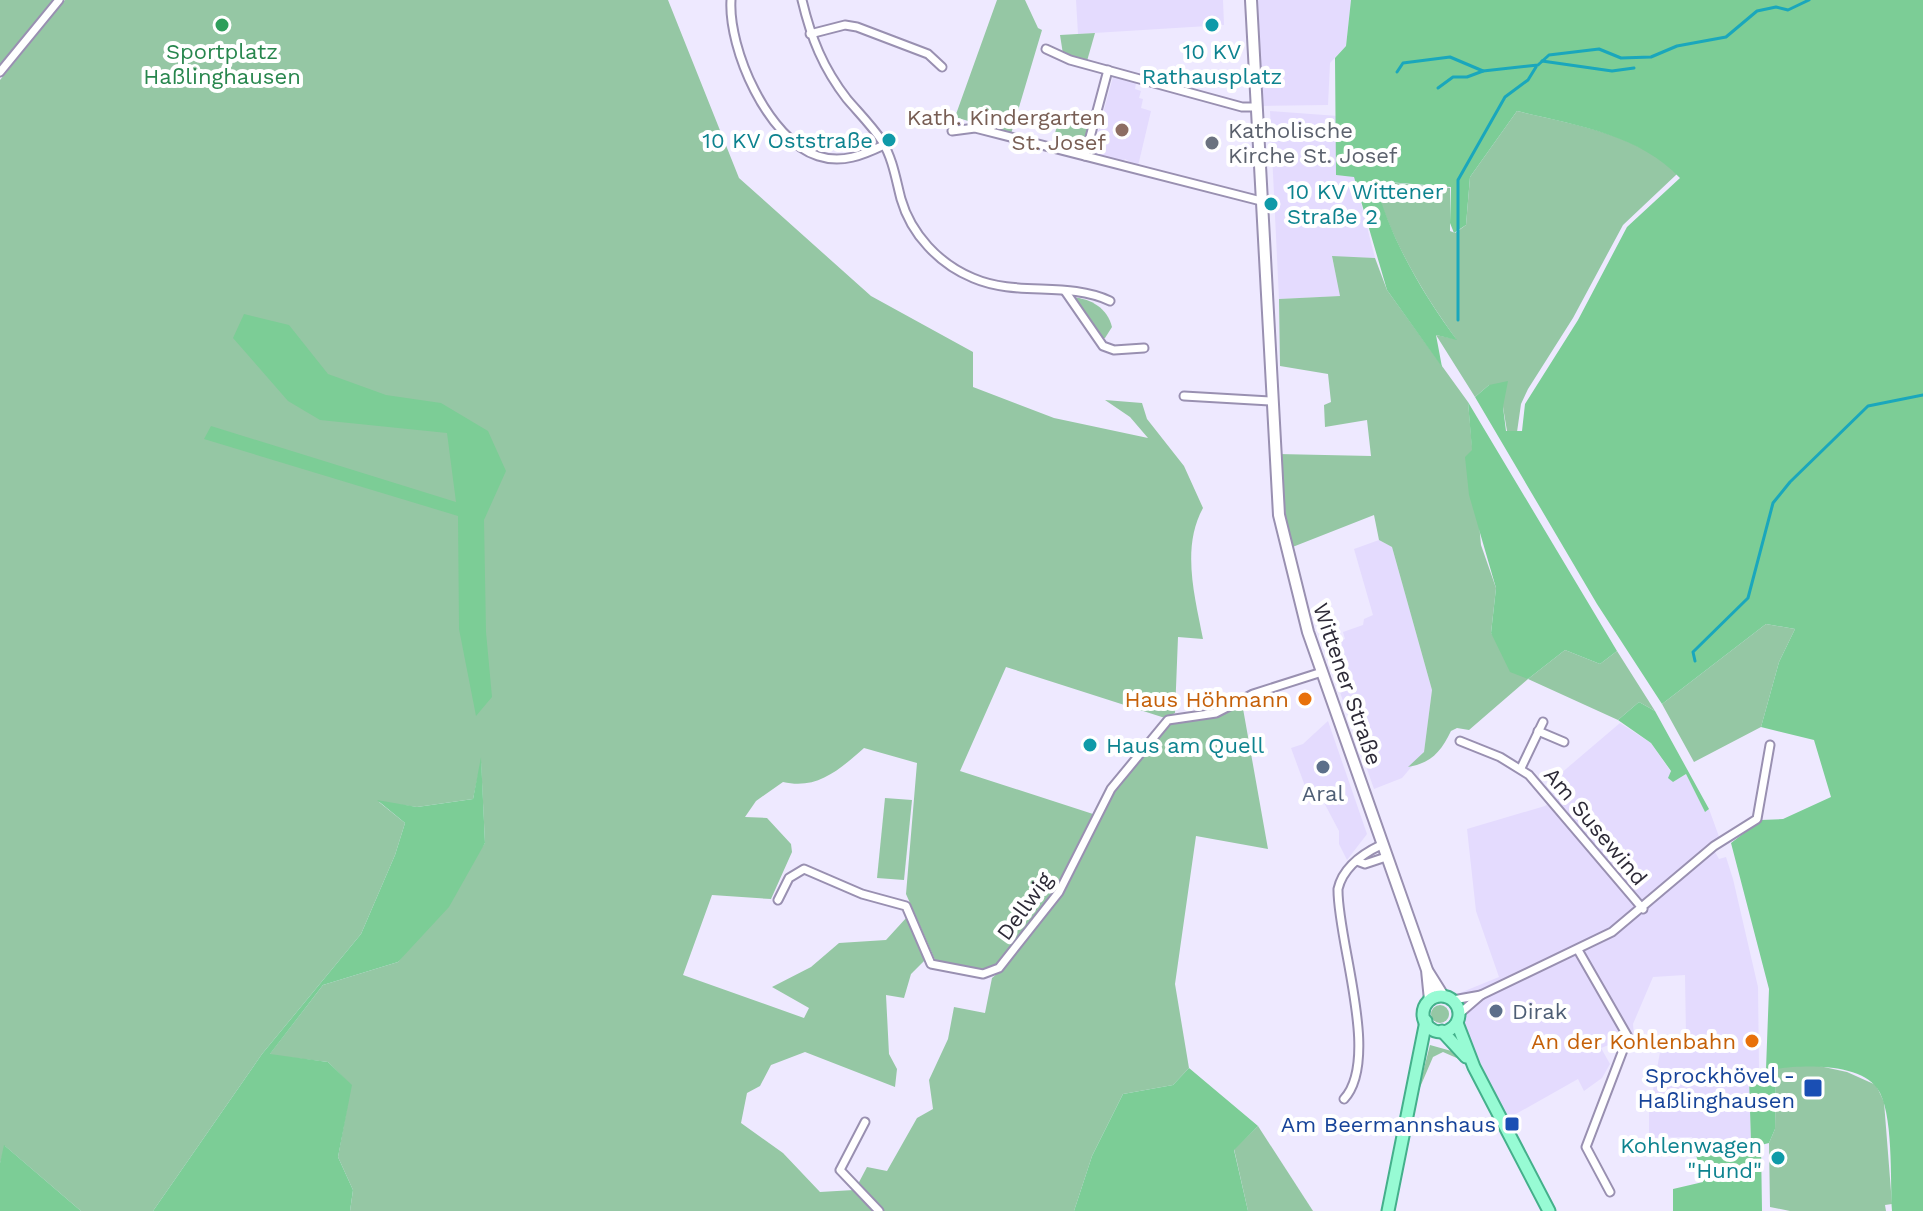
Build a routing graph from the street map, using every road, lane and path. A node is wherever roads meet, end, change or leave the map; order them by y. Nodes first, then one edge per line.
1 (59, 0) edge
2 (731, 0) edge
3 (802, 0) edge
4 (1251, 0) edge
5 (810, 34) junction
6 (1046, 49) dead end
7 (942, 67) dead end
8 (1108, 70) junction
9 (0, 72) edge
10 (1257, 107) junction
11 (952, 131) dead end
12 (884, 145) junction
13 (1085, 156) junction
14 (1261, 201) junction
15 (1065, 291) junction
16 (1110, 301) dead end
17 (1144, 348) dead end
18 (1184, 396) dead end
19 (1270, 401) junction
20 (1322, 672) junction
21 (1543, 722) dead end
22 (1538, 731) junction
23 (1460, 741) dead end
24 (1564, 742) dead end
25 (1770, 745) dead end
26 (1521, 768) junction
27 (1381, 845) junction
28 (1386, 857) junction
29 (1357, 861) junction
30 (778, 900) dead end
31 (1643, 909) junction
32 (1578, 950) junction
33 (1427, 970) junction
34 (1481, 995) junction
35 (1448, 998) junction
36 (1430, 1000) junction
37 (1458, 1018) junction
38 (1426, 1021) junction
39 (1440, 1031) junction
40 (1419, 1057) junction
41 (1474, 1067) junction
42 (1344, 1099) dead end
43 (865, 1122) dead end
44 (1610, 1192) dead end
45 (879, 1211) edge
46 (1388, 1211) edge
47 (1549, 1211) edge

1 - 9 street
2 - 12 street
3 - 5 street
4 - 10 main road, Wittener Straße
5 - 7 street
5 - 12 street
6 - 8 street
8 - 10 street
8 - 13 street
10 - 14 main road, Wittener Straße
11 - 13 street
12 - 15 street
13 - 14 street
14 - 19 main road, Wittener Straße
15 - 16 street
15 - 17 street
18 - 19 street
19 - 20 main road, Wittener Straße
20 - 27 main road, Wittener Straße
20 - 30 street, Dellwig
21 - 22 street, Am Susewind
22 - 24 street, Am Susewind
22 - 26 street, Am Susewind
23 - 26 street, Am Susewind
25 - 31 street
26 - 31 street, Am Susewind
27 - 28 main road, Wittener Straße
27 - 29 street
28 - 29 street
28 - 33 main road, Wittener Straße
29 - 42 street
31 - 32 street
32 - 34 street
32 - 44 street
33 - 35 main road, Wittener Straße
33 - 36 main road, Wittener Straße
34 - 35 street
34 - 37 street
35 - 36 main road
35 - 37 main road
36 - 38 main road
37 - 39 main road
37 - 41 main road
38 - 39 main road
38 - 40 main road
39 - 40 main road
39 - 41 main road
40 - 46 main road
41 - 47 main road
43 - 45 street

